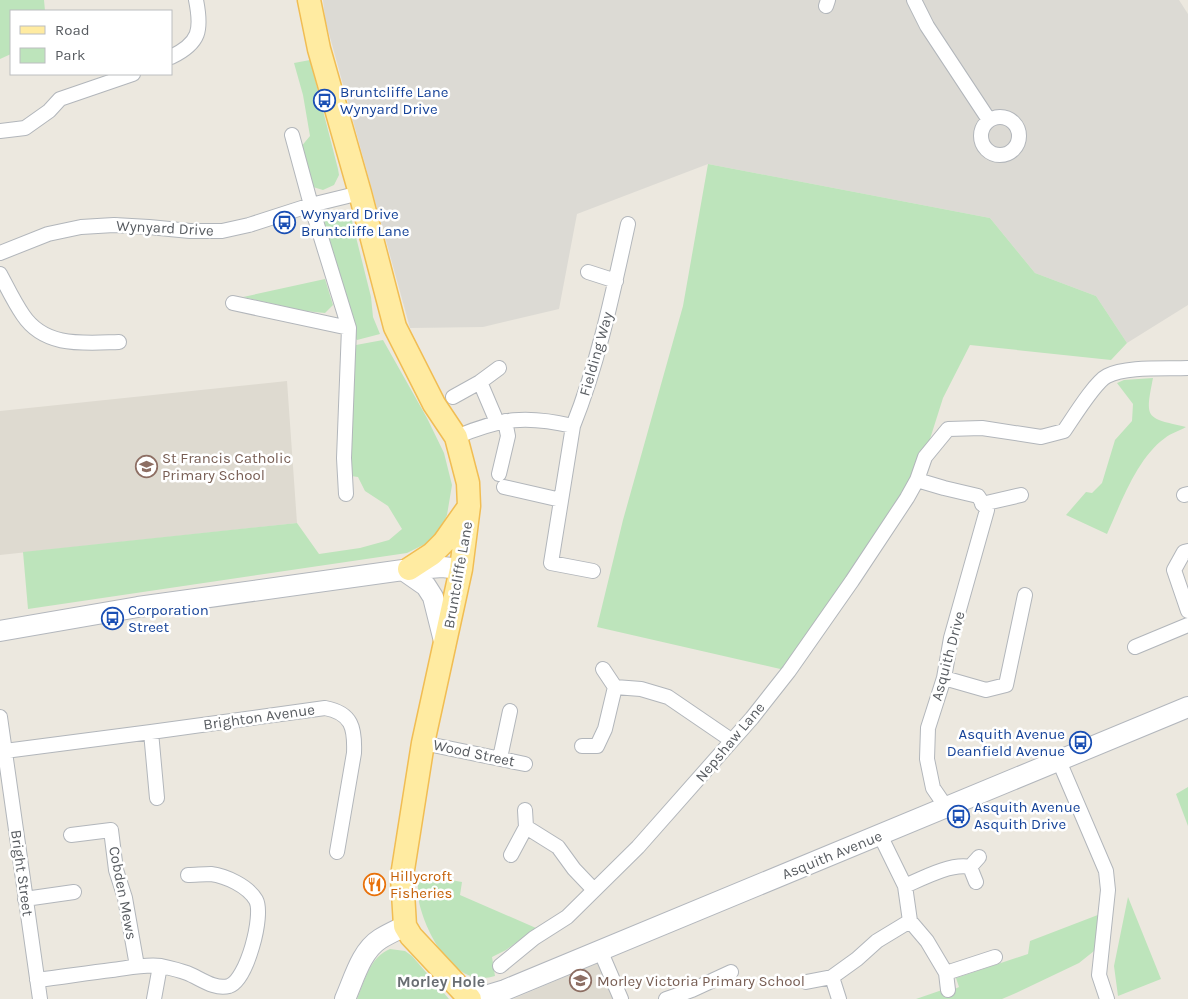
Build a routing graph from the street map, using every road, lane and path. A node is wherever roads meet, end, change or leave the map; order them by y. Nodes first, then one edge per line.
1 (196, 0) edge
2 (309, 0) edge
3 (914, 0) edge
4 (172, 56) edge
5 (129, 75) edge
6 (989, 120) dead end
7 (0, 131) edge
8 (292, 135) dead end
9 (360, 193) junction
10 (311, 205) junction
11 (628, 224) dead end
12 (0, 253) edge
13 (588, 272) dead end
14 (0, 274) edge
15 (616, 281) junction
16 (233, 302) dead end
17 (349, 328) junction
18 (119, 342) dead end
19 (499, 368) dead end
20 (1188, 368) edge
21 (480, 382) junction
22 (453, 397) dead end
23 (501, 421) junction
24 (573, 426) junction
25 (456, 437) junction
26 (917, 480) junction
27 (346, 494) dead end
28 (1021, 495) dead end
29 (560, 500) junction
30 (982, 504) junction
31 (469, 506) junction
32 (1188, 551) edge
33 (406, 569) junction
34 (461, 569) junction
35 (593, 571) dead end
36 (1025, 595) dead end
37 (1188, 611) edge
38 (1188, 625) edge
39 (0, 630) edge
40 (445, 645) junction
41 (1135, 647) dead end
42 (603, 669) dead end
43 (944, 678) junction
44 (615, 688) junction
45 (1188, 707) edge
46 (510, 711) dead end
47 (0, 717) edge
48 (151, 732) junction
49 (732, 740) junction
50 (423, 743) junction
51 (582, 746) dead end
52 (5, 751) junction
53 (500, 758) junction
54 (1059, 761) junction
55 (525, 764) dead end
56 (157, 798) dead end
57 (946, 807) junction
58 (525, 810) dead end
59 (526, 827) junction
60 (71, 835) dead end
61 (880, 835) junction
62 (337, 852) dead end
63 (511, 854) dead end
64 (980, 856) dead end
65 (970, 867) junction
66 (188, 875) dead end
67 (976, 882) dead end
68 (905, 886) junction
69 (594, 890) junction
70 (74, 892) dead end
71 (25, 899) junction
72 (910, 921) junction
73 (405, 926) junction
74 (600, 950) junction
75 (995, 956) dead end
76 (137, 966) junction
77 (160, 966) junction
78 (500, 966) dead end
79 (731, 972) dead end
80 (946, 973) junction
81 (832, 976) junction
82 (37, 980) junction
83 (806, 982) dead end
84 (948, 990) dead end
85 (695, 994) edge
86 (40, 999) edge
87 (154, 999) edge
88 (345, 999) edge
89 (470, 999) edge
90 (475, 999) edge
91 (621, 999) edge
92 (666, 999) edge
93 (839, 999) edge
94 (1107, 999) edge

1 - 4 street
2 - 9 main road, Bruntcliffe Lane
3 - 6 street
5 - 7 street
8 - 10 street
9 - 10 street, Wynyard Drive
9 - 25 main road, Bruntcliffe Lane
10 - 12 street, Wynyard Drive
10 - 17 street
11 - 15 street, Fielding Way
13 - 15 street
14 - 18 street
15 - 24 street, Fielding Way
16 - 17 street
17 - 27 street
19 - 21 street
20 - 26 street, Nepshaw Lane
21 - 22 street
21 - 23 street
23 - 24 street
23 - 25 street
23 - 29 street
24 - 29 street, Fielding Way
25 - 31 main road, Bruntcliffe Lane
26 - 30 street
26 - 49 street, Nepshaw Lane
28 - 30 street
29 - 35 street, Fielding Way
30 - 43 street, Asquith Drive
31 - 33 main road
31 - 34 main road, Bruntcliffe Lane
32 - 37 street
33 - 34 main road
33 - 39 main road
33 - 40 main road
34 - 40 main road, Bruntcliffe Lane
36 - 43 street
38 - 41 street
40 - 50 main road, Bruntcliffe Lane
42 - 44 street
43 - 57 street, Asquith Drive
44 - 49 street
44 - 51 street
45 - 54 main road, Asquith Avenue
46 - 53 street
47 - 52 street, Bright Street
48 - 52 street, Brighton Avenue
48 - 56 street
48 - 62 street, Brighton Avenue
49 - 69 street, Nepshaw Lane
50 - 53 street, Wood Street
50 - 73 main road, Bruntcliffe Lane
52 - 71 street, Bright Street
53 - 55 street, Wood Street
54 - 57 main road, Asquith Avenue
54 - 94 street
57 - 61 main road, Asquith Avenue
58 - 59 street
59 - 63 street
59 - 69 street
60 - 76 street, Cobden Mews
61 - 68 street
61 - 74 main road, Asquith Avenue
64 - 65 street
65 - 67 street
65 - 68 street
66 - 77 street
68 - 72 street
69 - 78 street, Nepshaw Lane
70 - 71 street
71 - 82 street, Bright Street
72 - 80 street
72 - 81 street
73 - 88 main road
73 - 89 main road
74 - 90 main road, Asquith Avenue
74 - 91 street
75 - 80 street
76 - 77 street
76 - 82 street
77 - 87 street
79 - 85 street
80 - 84 street
81 - 83 street
81 - 93 street
82 - 86 street, Bright Street
85 - 92 street

